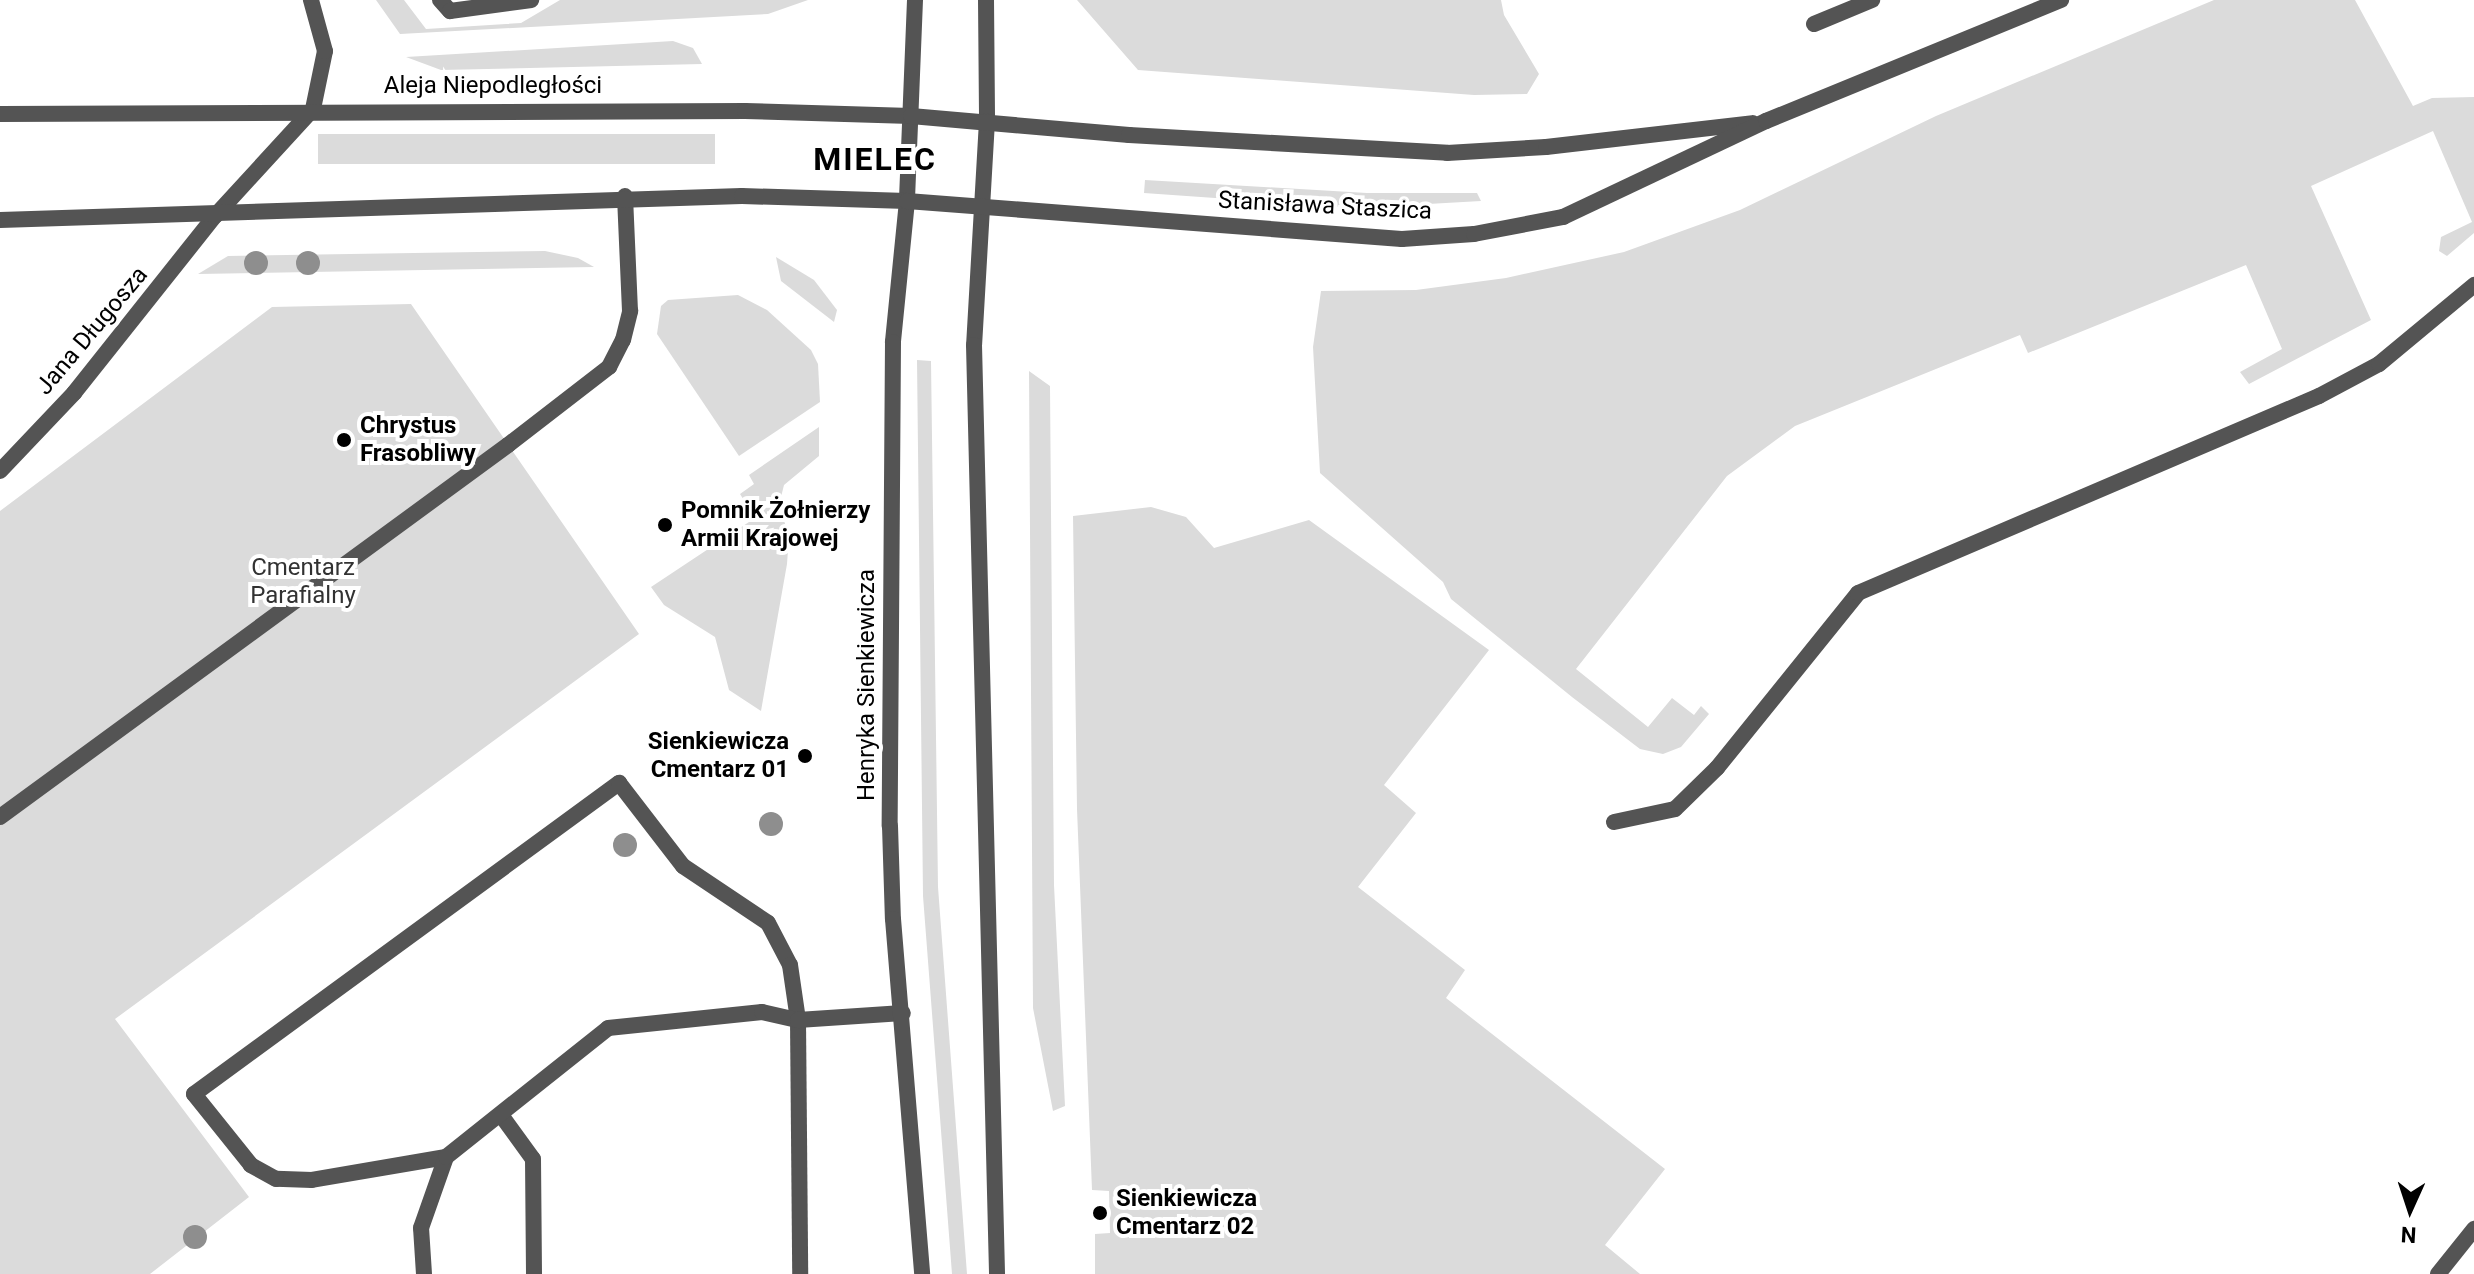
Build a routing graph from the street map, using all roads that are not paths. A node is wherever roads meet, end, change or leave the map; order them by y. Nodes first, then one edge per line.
1 (311, 0) edge
2 (440, 0) edge
3 (531, 0) edge
4 (915, 0) edge
5 (986, 0) edge
6 (1872, 0) edge
7 (2061, 0) edge
8 (1814, 24) dead end
9 (313, 109) junction
10 (0, 114) edge
11 (911, 116) junction
12 (987, 121) junction
13 (1766, 121) junction
14 (625, 196) junction
15 (907, 201) junction
16 (981, 208) junction
17 (215, 216) junction
18 (0, 220) edge
19 (2474, 285) edge
20 (0, 471) edge
21 (0, 817) edge
22 (1614, 822) dead end
23 (903, 1013) junction
24 (798, 1020) junction
25 (501, 1115) junction
26 (446, 1157) junction
27 (2474, 1229) edge
28 (424, 1274) edge
29 (534, 1274) edge
30 (800, 1274) edge
31 (922, 1274) edge
32 (997, 1274) edge
33 (2438, 1274) edge

1 - 9 street
2 - 3 street
4 - 11 street, Henryka Sienkiewicza
5 - 12 street
6 - 8 street
7 - 13 street, Stanisława Staszica
9 - 10 street, Aleja Niepodległości
9 - 11 street, Aleja Niepodległości
9 - 17 street, Jana Długosza
11 - 12 street, Aleja Niepodległości
11 - 15 street, Henryka Sienkiewicza
12 - 13 street, Stanisława Staszica
12 - 16 street
13 - 16 street, Stanisława Staszica
14 - 15 street
14 - 17 street
14 - 21 street
15 - 16 street, Stanisława Staszica
15 - 23 street, Henryka Sienkiewicza
16 - 32 street
17 - 18 street
17 - 20 street, Jana Długosza
19 - 22 street
23 - 24 street
23 - 31 street, Henryka Sienkiewicza
24 - 25 street
24 - 26 street
24 - 30 street
25 - 26 street
25 - 29 street
26 - 28 street
27 - 33 street

